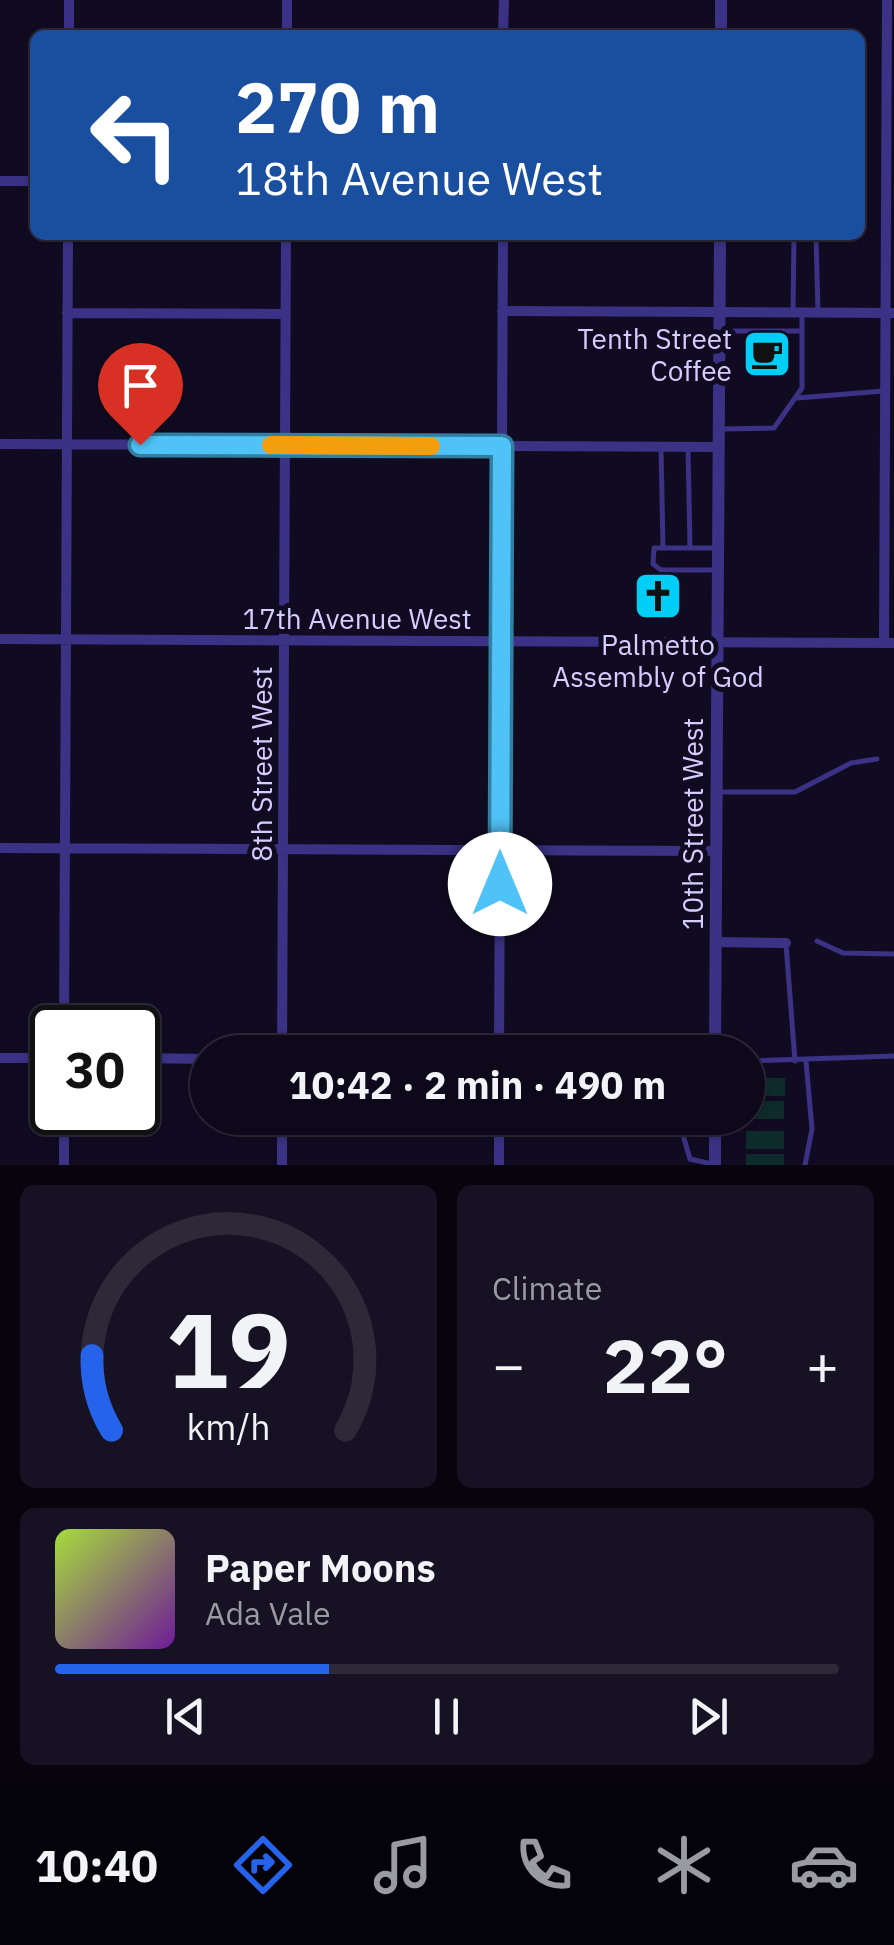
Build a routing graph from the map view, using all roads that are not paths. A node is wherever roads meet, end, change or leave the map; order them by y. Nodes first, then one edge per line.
1 (69, 0) edge
2 (287, 0) edge
3 (504, 0) edge
4 (721, 0) edge
5 (886, 0) edge
6 (68, 30) edge
7 (286, 30) edge
8 (504, 30) edge
9 (721, 30) edge
10 (0, 180) edge
11 (30, 181) edge
12 (68, 240) edge
13 (286, 240) edge
14 (502, 240) edge
15 (720, 240) edge
16 (794, 240) edge
17 (816, 240) edge
18 (502, 311) junction
19 (720, 312) junction
20 (798, 312) junction
21 (818, 312) junction
22 (67, 313) junction
23 (890, 313) edge
24 (285, 314) junction
25 (720, 331) junction
26 (802, 331) junction
27 (885, 391) junction
28 (797, 398) junction
29 (719, 429) junction
30 (0, 444) edge
31 (67, 444) junction
32 (285, 445) junction
33 (502, 446) junction
34 (661, 447) junction
35 (688, 447) junction
36 (719, 447) junction
37 (662, 548) junction
38 (690, 548) junction
39 (718, 548) junction
40 (718, 570) junction
41 (0, 639) edge
42 (66, 639) junction
43 (284, 640) junction
44 (501, 641) junction
45 (718, 642) junction
46 (889, 643) edge
47 (877, 759) dead end
48 (717, 792) junction
49 (0, 848) edge
50 (65, 848) junction
51 (283, 849) junction
52 (500, 850) junction
53 (716, 851) junction
54 (818, 941) dead end
55 (716, 942) junction
56 (786, 943) joint
57 (894, 954) edge
58 (64, 1005) edge
59 (282, 1035) edge
60 (499, 1035) edge
61 (715, 1035) edge
62 (894, 1056) edge
63 (0, 1058) edge
64 (30, 1058) edge
65 (160, 1058) edge
66 (190, 1058) edge
67 (765, 1061) edge
68 (795, 1061) junction
69 (806, 1061) junction
70 (64, 1135) edge
71 (282, 1135) edge
72 (499, 1135) edge
73 (683, 1135) edge
74 (715, 1135) edge
75 (64, 1165) edge
76 (282, 1165) edge
77 (499, 1165) edge
78 (714, 1165) edge
79 (805, 1165) edge

1 - 6 street
2 - 7 street
3 - 8 street
4 - 9 street
5 - 23 street
10 - 11 street
12 - 22 street
13 - 24 street, 8th Street West
14 - 18 street
15 - 19 street, 10th Street West
16 - 20 lane
17 - 21 lane
18 - 19 street
18 - 33 street
19 - 20 street
19 - 25 street, 10th Street West
20 - 21 street
20 - 26 lane
21 - 23 street
22 - 24 street
22 - 31 street
23 - 27 street
24 - 32 street, 8th Street West
25 - 26 lane
25 - 29 street, 10th Street West
26 - 28 lane
27 - 28 lane
27 - 46 street
28 - 29 lane
29 - 36 street, 10th Street West
30 - 31 street
31 - 32 street
31 - 42 street
32 - 33 street
32 - 43 street, 8th Street West
33 - 34 street
33 - 44 street
34 - 35 street
34 - 37 lane
35 - 36 street
35 - 38 lane
36 - 39 street, 10th Street West
37 - 38 lane
37 - 40 lane
38 - 39 lane
39 - 40 street, 10th Street West
40 - 45 street, 10th Street West
41 - 42 street, 17th Avenue West
42 - 43 street, 17th Avenue West
42 - 50 street
43 - 44 street, 17th Avenue West
43 - 51 street, 8th Street West
44 - 45 street, 17th Avenue West
44 - 52 street
45 - 46 street, 17th Avenue West
45 - 48 street, 10th Street West
47 - 48 lane
48 - 53 street, 10th Street West
49 - 50 street
50 - 51 street
50 - 58 street
51 - 52 street
51 - 59 street, 8th Street West
52 - 53 street
52 - 60 street
53 - 55 street, 10th Street West
54 - 57 lane
55 - 56 street
55 - 61 street, 10th Street West
56 - 68 lane
62 - 69 lane
63 - 64 street
65 - 66 street
67 - 68 lane
68 - 69 lane
69 - 79 lane
70 - 75 street
71 - 76 street
72 - 77 street
73 - 78 lane
74 - 78 street

